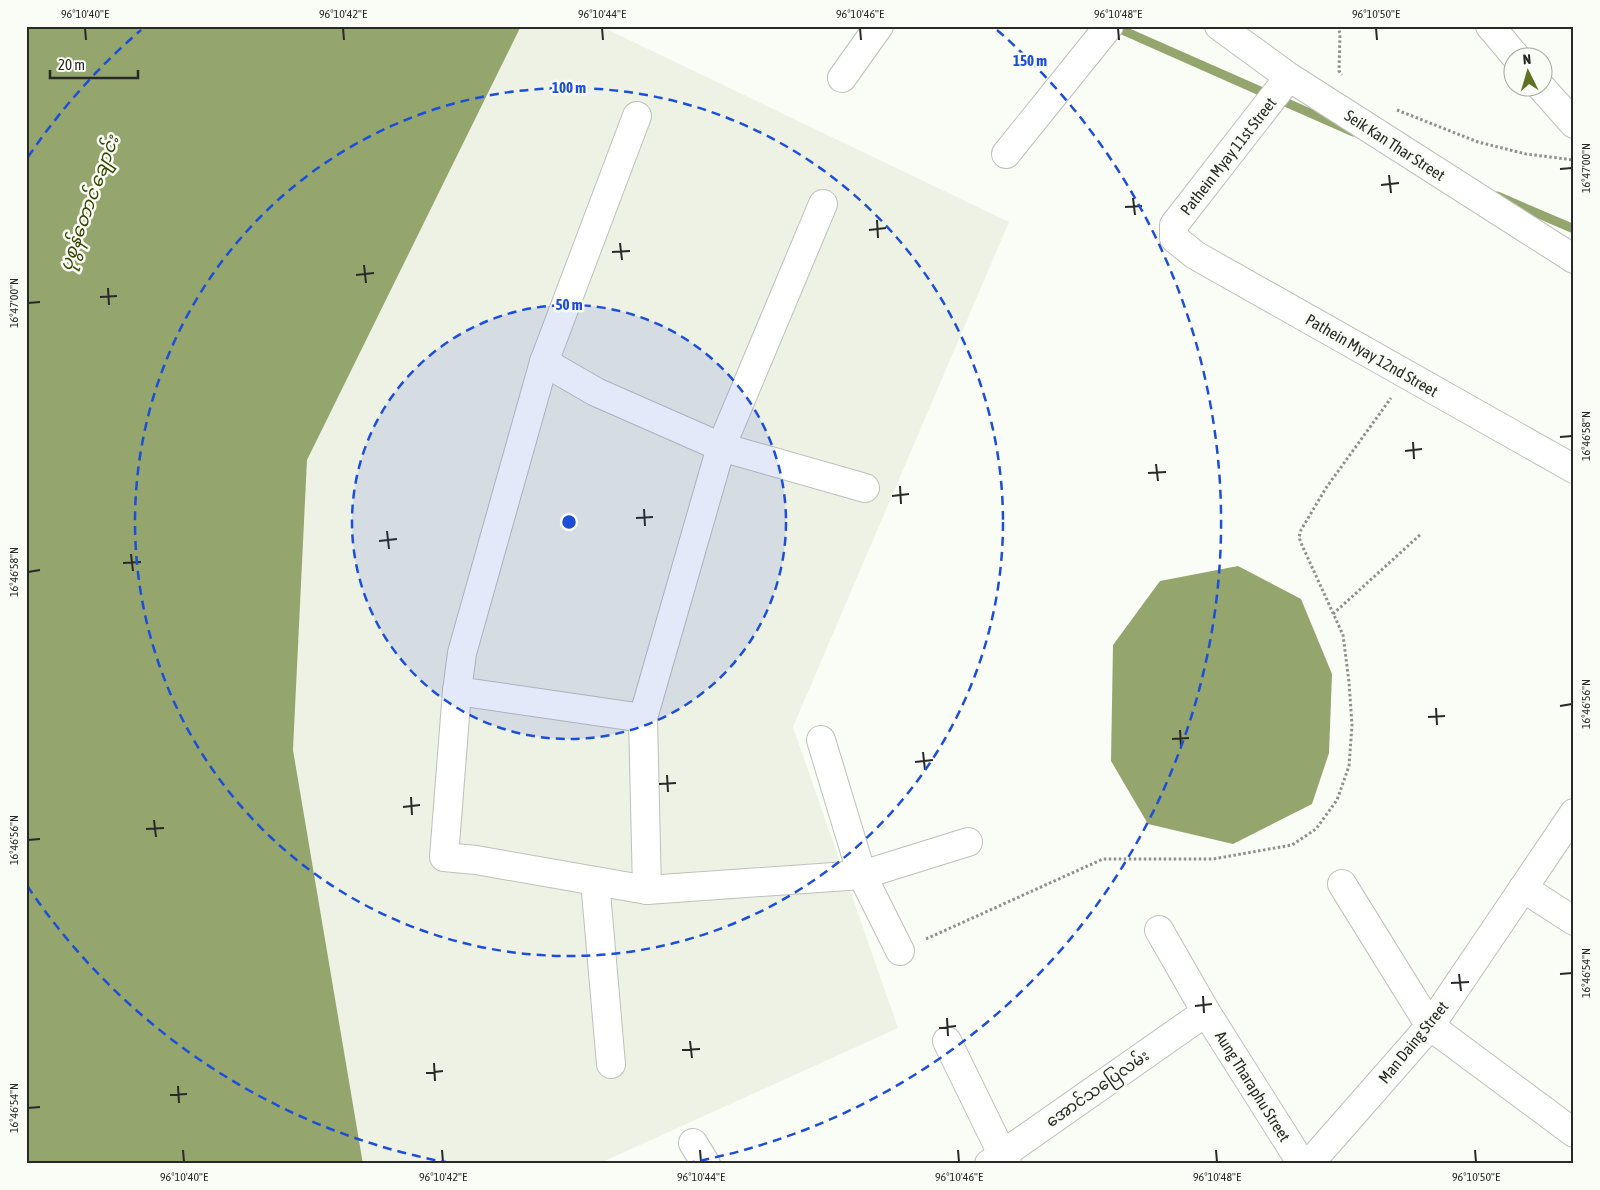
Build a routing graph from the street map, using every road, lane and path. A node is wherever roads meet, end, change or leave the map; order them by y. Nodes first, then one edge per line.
1 (879, 26) edge
2 (1109, 26) edge
3 (1220, 26) edge
4 (1337, 26) edge
5 (1490, 26) edge
6 (1509, 48) edge
7 (1289, 77) junction
8 (1343, 77) dead end
9 (842, 78) dead end
10 (1551, 98) edge
11 (1396, 109) dead end
12 (637, 116) dead end
13 (1574, 124) edge
14 (1006, 154) dead end
15 (1574, 160) edge
16 (824, 204) dead end
17 (1174, 238) joint
18 (1574, 259) edge
19 (544, 362) junction
20 (1408, 375) junction
21 (721, 447) junction
22 (1574, 469) edge
23 (865, 488) dead end
24 (1421, 534) dead end
25 (1333, 614) junction
26 (458, 691) junction
27 (642, 718) junction
28 (821, 740) dead end
29 (1574, 813) edge
30 (968, 842) dead end
31 (862, 875) junction
32 (594, 881) junction
33 (1342, 884) dead end
34 (1522, 888) junction
35 (647, 890) junction
36 (1574, 922) edge
37 (1159, 930) dead end
38 (900, 951) joint
39 (1206, 1012) junction
40 (1430, 1026) junction
41 (947, 1041) dead end
42 (611, 1064) dead end
43 (1574, 1133) edge
44 (999, 1160) edge
45 (1302, 1164) edge
46 (1309, 1164) edge

1 - 9 street
2 - 14 street
3 - 7 street, Seik Kan Thar Street
4 - 8 path
5 - 6 street
7 - 17 street, Pathein Myay 11st Street
7 - 18 street, Seik Kan Thar Street
10 - 13 street
11 - 15 path
12 - 19 street
16 - 21 street
17 - 20 street, Pathein Myay 12nd Street
19 - 21 street
19 - 26 street
20 - 22 street, Pathein Myay 12nd Street
20 - 25 path
21 - 23 street
21 - 27 street
24 - 25 path
25 - 38 path
26 - 27 street
26 - 32 street
27 - 35 street
28 - 31 street
29 - 34 street, Man Daing Street
30 - 31 street
31 - 35 street
31 - 38 street
32 - 35 street
32 - 42 street
33 - 40 street
34 - 36 street
34 - 40 street, Man Daing Street
37 - 39 street, Aung Tharaphu Street
39 - 44 street, အောင်သပြေလမ်း
39 - 45 street, Aung Tharaphu Street
40 - 43 street
40 - 46 street, Man Daing Street
41 - 44 street

